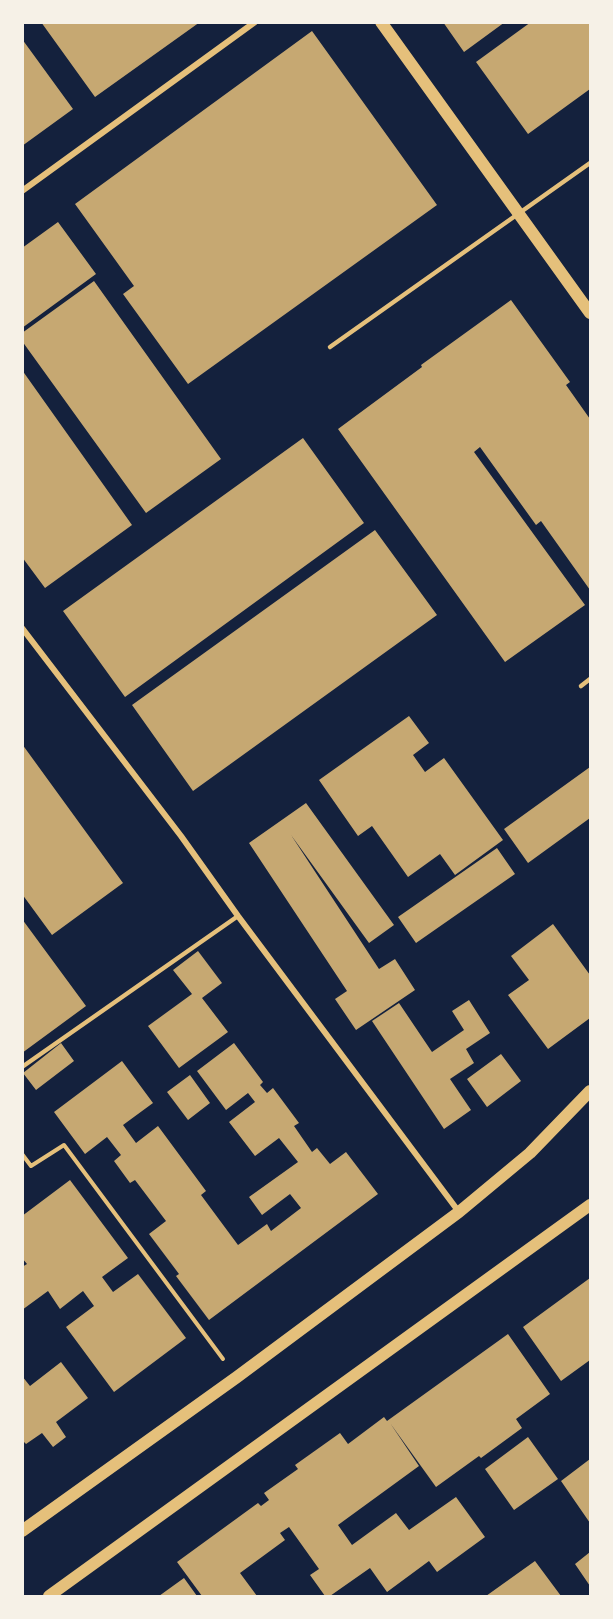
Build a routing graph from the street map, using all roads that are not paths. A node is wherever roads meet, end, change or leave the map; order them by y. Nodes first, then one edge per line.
1 (255, 22) edge
2 (381, 22) edge
3 (591, 162) edge
4 (22, 190) edge
5 (519, 213) junction
6 (591, 313) edge
7 (330, 347) dead end
8 (22, 628) edge
9 (591, 679) edge
10 (581, 686) dead end
11 (238, 916) junction
12 (22, 1066) edge
13 (591, 1091) edge
14 (591, 1205) edge
15 (459, 1212) junction
16 (22, 1531) edge
17 (49, 1596) edge

1 - 4 street
2 - 5 main road
3 - 5 lane
5 - 6 main road
5 - 7 lane
8 - 11 street
9 - 10 lane
11 - 12 lane
11 - 15 street
13 - 15 main road
14 - 17 main road
15 - 16 main road

